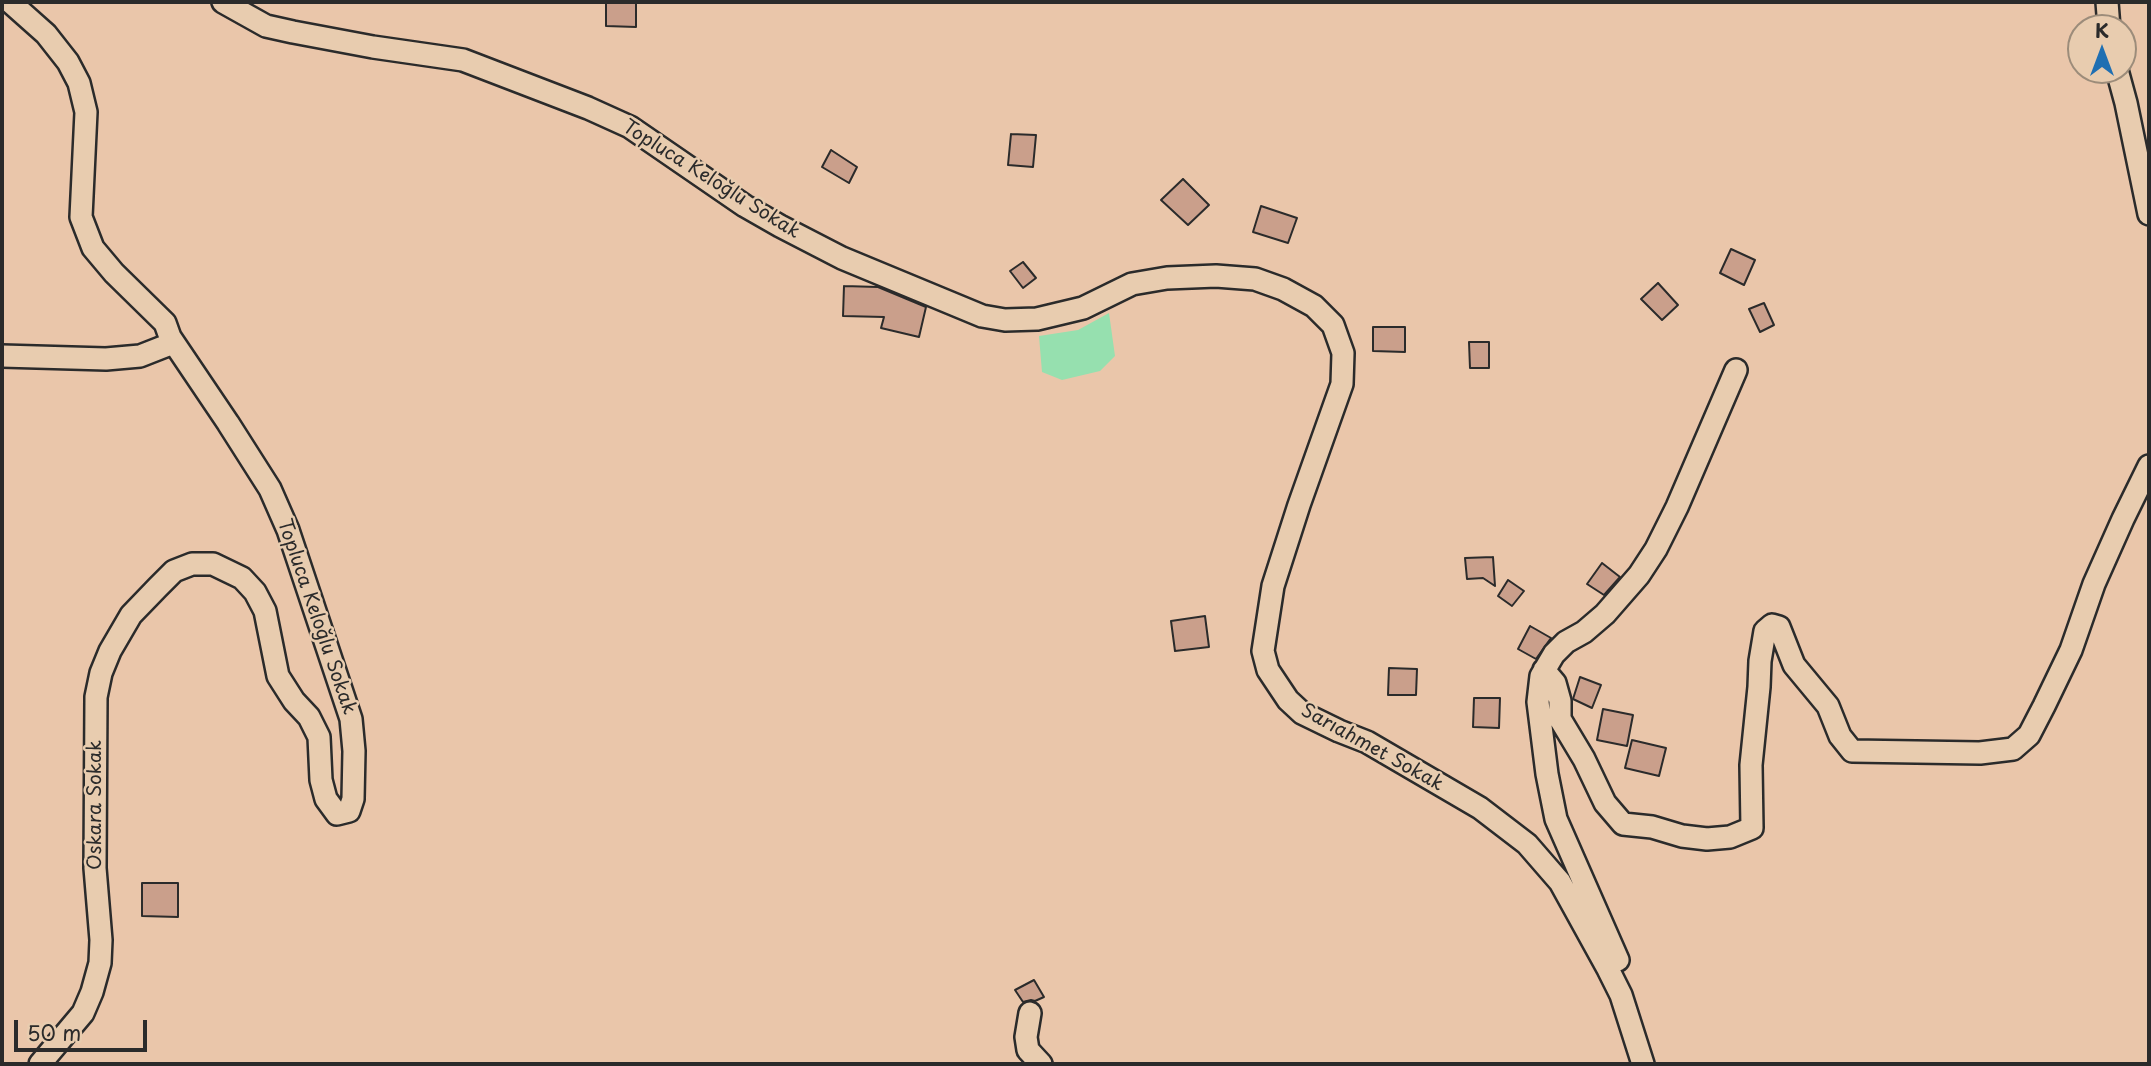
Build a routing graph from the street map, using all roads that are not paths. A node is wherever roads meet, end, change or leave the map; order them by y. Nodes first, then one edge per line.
1 (10, 2) edge
2 (223, 2) edge
3 (2121, 84) edge
4 (2149, 214) edge
5 (170, 337) junction
6 (1339, 340) joint
7 (2, 356) edge
8 (1737, 370) dead end
9 (2149, 466) edge
10 (192, 564) joint
11 (1544, 670) junction
12 (1621, 995) junction
13 (1030, 1013) dead end
14 (40, 1064) edge
15 (1041, 1064) edge
16 (1643, 1064) edge

1 - 5 street, Topluca Keloğlu Sokak
2 - 6 street, Topluca Keloğlu Sokak
3 - 4 street
5 - 7 street
5 - 10 street, Topluca Keloğlu Sokak
6 - 12 street, Sarıahmet Sokak
8 - 11 street
9 - 11 street
10 - 14 street, Oskara Sokak
11 - 12 street
12 - 16 street, Sarıahmet Sokak
13 - 15 street

